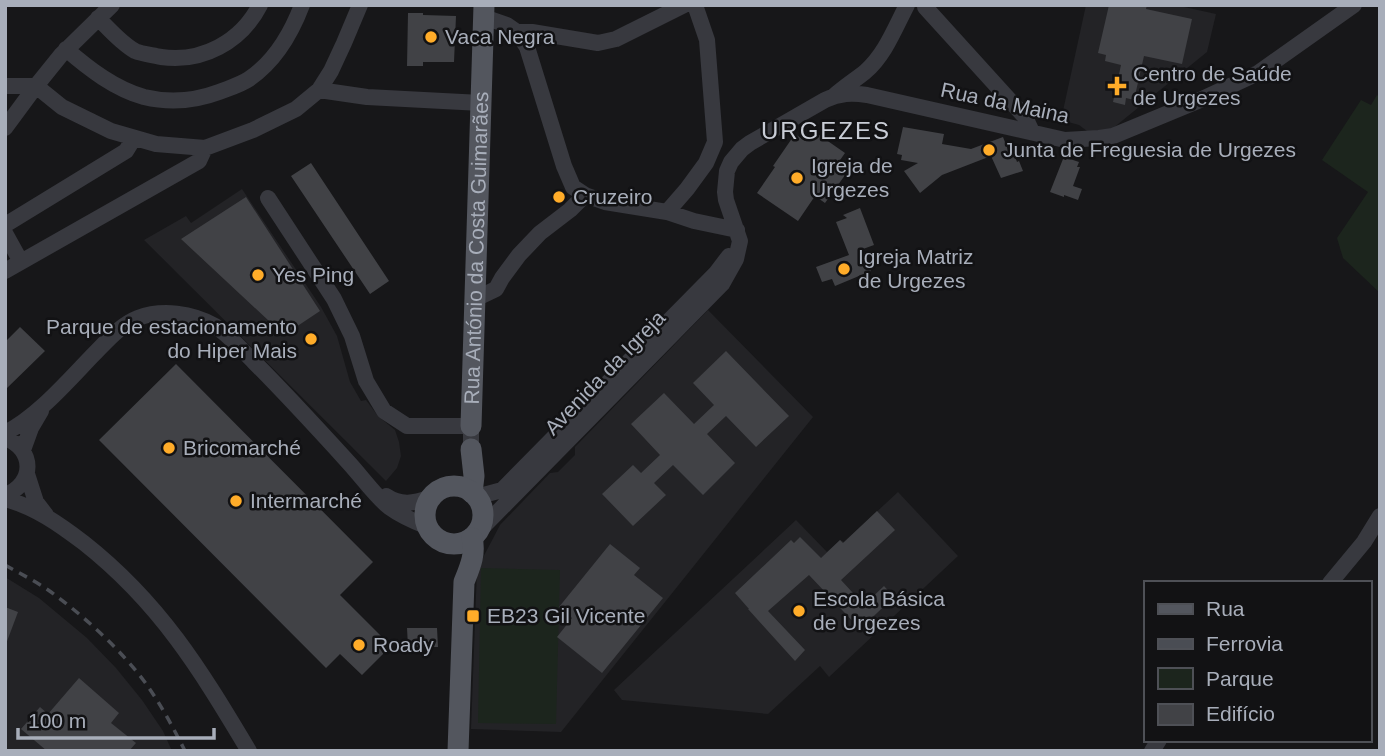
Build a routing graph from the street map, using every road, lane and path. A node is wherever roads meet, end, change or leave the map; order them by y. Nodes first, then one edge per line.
1 (112, 5) edge
2 (260, 5) edge
3 (302, 5) edge
4 (359, 5) edge
5 (684, 5) edge
6 (695, 5) edge
7 (907, 5) edge
8 (1354, 5) edge
9 (925, 7) dead end
10 (484, 11) edge
11 (98, 18) junction
12 (517, 32) junction
13 (66, 49) junction
14 (866, 71) junction
15 (5, 86) edge
16 (36, 86) junction
17 (319, 90) junction
18 (867, 95) junction
19 (834, 96) junction
20 (481, 103) junction
21 (5, 128) edge
22 (1032, 132) junction
23 (134, 138) junction
24 (715, 142) junction
25 (205, 148) junction
26 (735, 156) junction
27 (585, 195) junction
28 (268, 198) dead end
29 (667, 212) junction
30 (5, 225) edge
31 (737, 230) junction
32 (5, 233) edge
33 (21, 262) junction
34 (5, 271) edge
35 (475, 299) junction
36 (46, 403) junction
37 (471, 426) junction
38 (5, 435) edge
39 (471, 449) joint
40 (23, 450) junction
41 (27, 474) junction
42 (364, 480) junction
43 (467, 492) junction
44 (5, 497) edge
45 (430, 498) junction
46 (46, 515) junction
47 (1380, 516) edge
48 (426, 526) junction
49 (475, 536) junction
50 (448, 544) junction
51 (1332, 581) edge
52 (464, 582) junction
53 (249, 751) edge
54 (458, 751) edge

1 - 11 street
2 - 11 street
3 - 13 street
4 - 17 street
5 - 12 street
6 - 24 street
7 - 14 street
8 - 22 street, Rua da Maina
9 - 22 street
10 - 12 street
10 - 20 main road, Rua António da Costa Guimarães
11 - 13 street
12 - 27 street
13 - 16 street
14 - 18 street
14 - 19 street
15 - 16 street
16 - 21 street
16 - 23 street
17 - 20 street
17 - 25 street
18 - 19 street, Rua da Maina
18 - 22 street, Rua da Maina
19 - 26 street, Rua da Maina
20 - 35 main road, Rua António da Costa Guimarães
23 - 25 street
23 - 30 street
24 - 26 street
24 - 29 street
25 - 33 street
26 - 31 street, Avenida da Igreja
27 - 29 street
27 - 35 street
28 - 37 street
29 - 31 street
31 - 43 street, Avenida da Igreja
31 - 49 street, Avenida da Igreja
32 - 33 street
33 - 34 street
35 - 37 main road, Rua António da Costa Guimarães
36 - 38 street
36 - 40 street
36 - 42 street
37 - 39 street, Rua António da Costa Guimarães
38 - 40 street
39 - 43 main road
40 - 41 street
41 - 44 street
41 - 46 street
42 - 45 street
42 - 48 street
43 - 45 main road
43 - 49 main road
44 - 46 street
45 - 48 main road
46 - 53 street
47 - 51 street
48 - 50 main road
49 - 50 main road
49 - 52 main road
50 - 52 main road
52 - 54 main road

